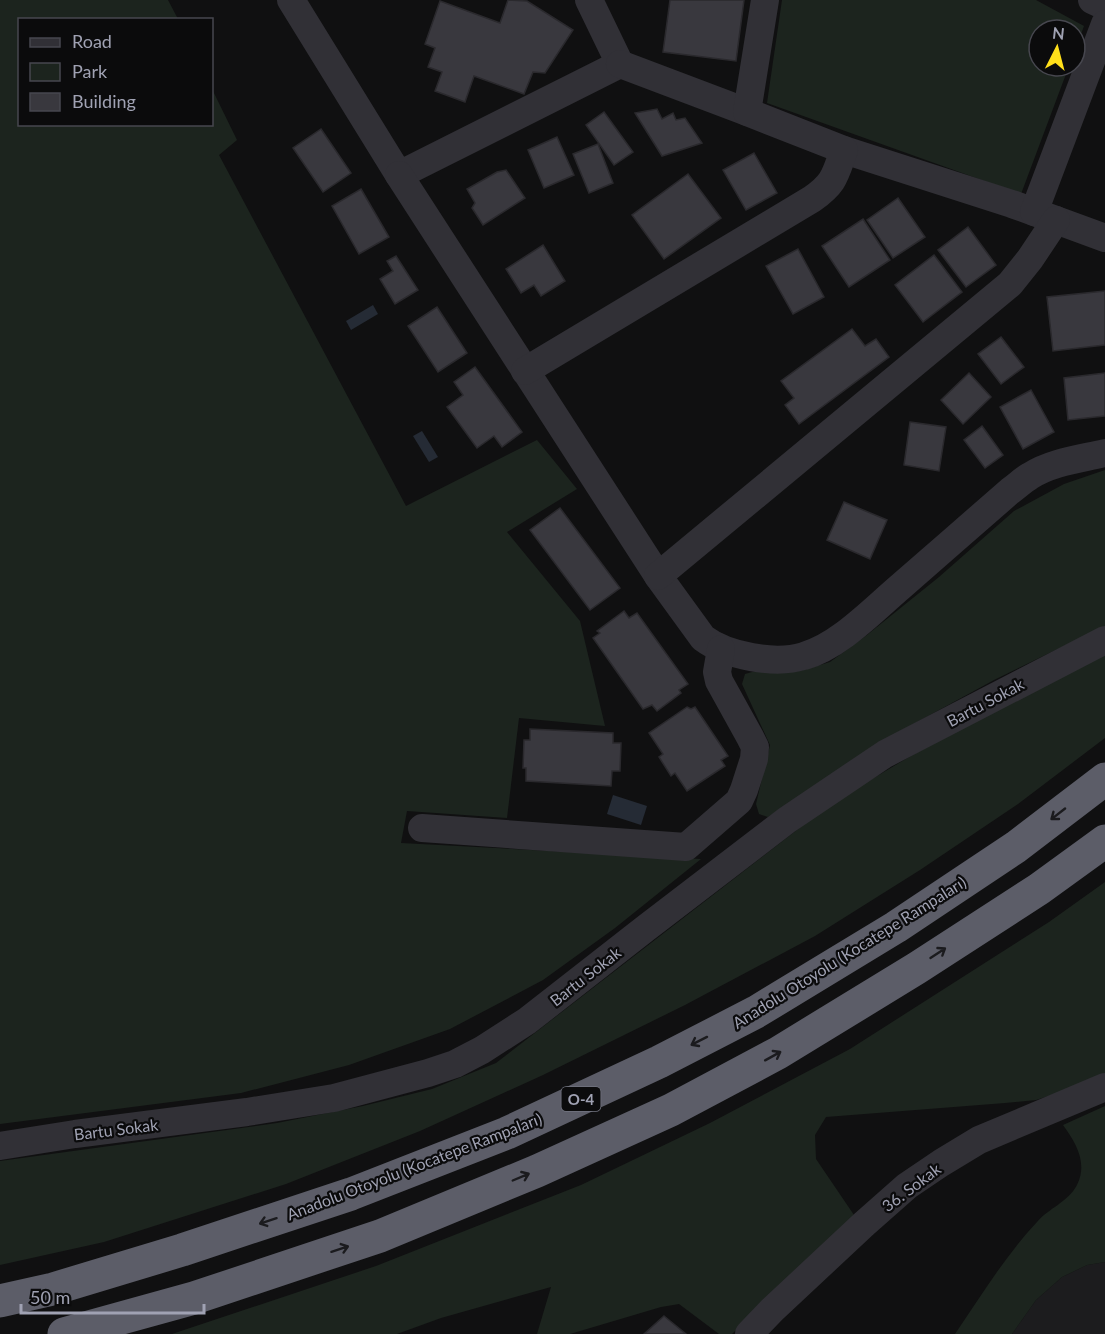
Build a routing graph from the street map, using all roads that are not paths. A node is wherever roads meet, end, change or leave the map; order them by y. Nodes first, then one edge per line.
1 (291, 0) edge
2 (589, 0) edge
3 (765, 0) edge
4 (1092, 0) edge
5 (1105, 6) edge
6 (1105, 24) edge
7 (620, 64) junction
8 (747, 112) junction
9 (844, 150) junction
10 (399, 175) junction
11 (1045, 216) junction
12 (1105, 238) edge
13 (525, 371) junction
14 (1105, 453) edge
15 (658, 576) junction
16 (1105, 640) edge
17 (721, 649) junction
18 (1105, 778) edge
19 (726, 813) junction
20 (422, 828) dead end
21 (1105, 841) edge
22 (751, 848) junction
23 (1105, 1088) edge
24 (0, 1146) edge
25 (0, 1301) edge
26 (64, 1334) edge
27 (749, 1334) edge

1 - 10 street
2 - 7 street
3 - 8 street
4 - 5 street
6 - 11 street
7 - 8 street
7 - 10 street
8 - 9 street
9 - 11 street
9 - 13 street
10 - 13 street
11 - 12 street
11 - 15 street
13 - 15 street
14 - 17 street
15 - 17 street
16 - 22 street, Bartu Sokak
17 - 19 street
18 -> 25 highway, Anadolu Otoyolu (Kocatepe Rampaları) / O-4
19 - 20 street
19 - 22 street
26 -> 21 highway
22 - 24 street, Bartu Sokak
23 - 27 street, 36. Sokak

